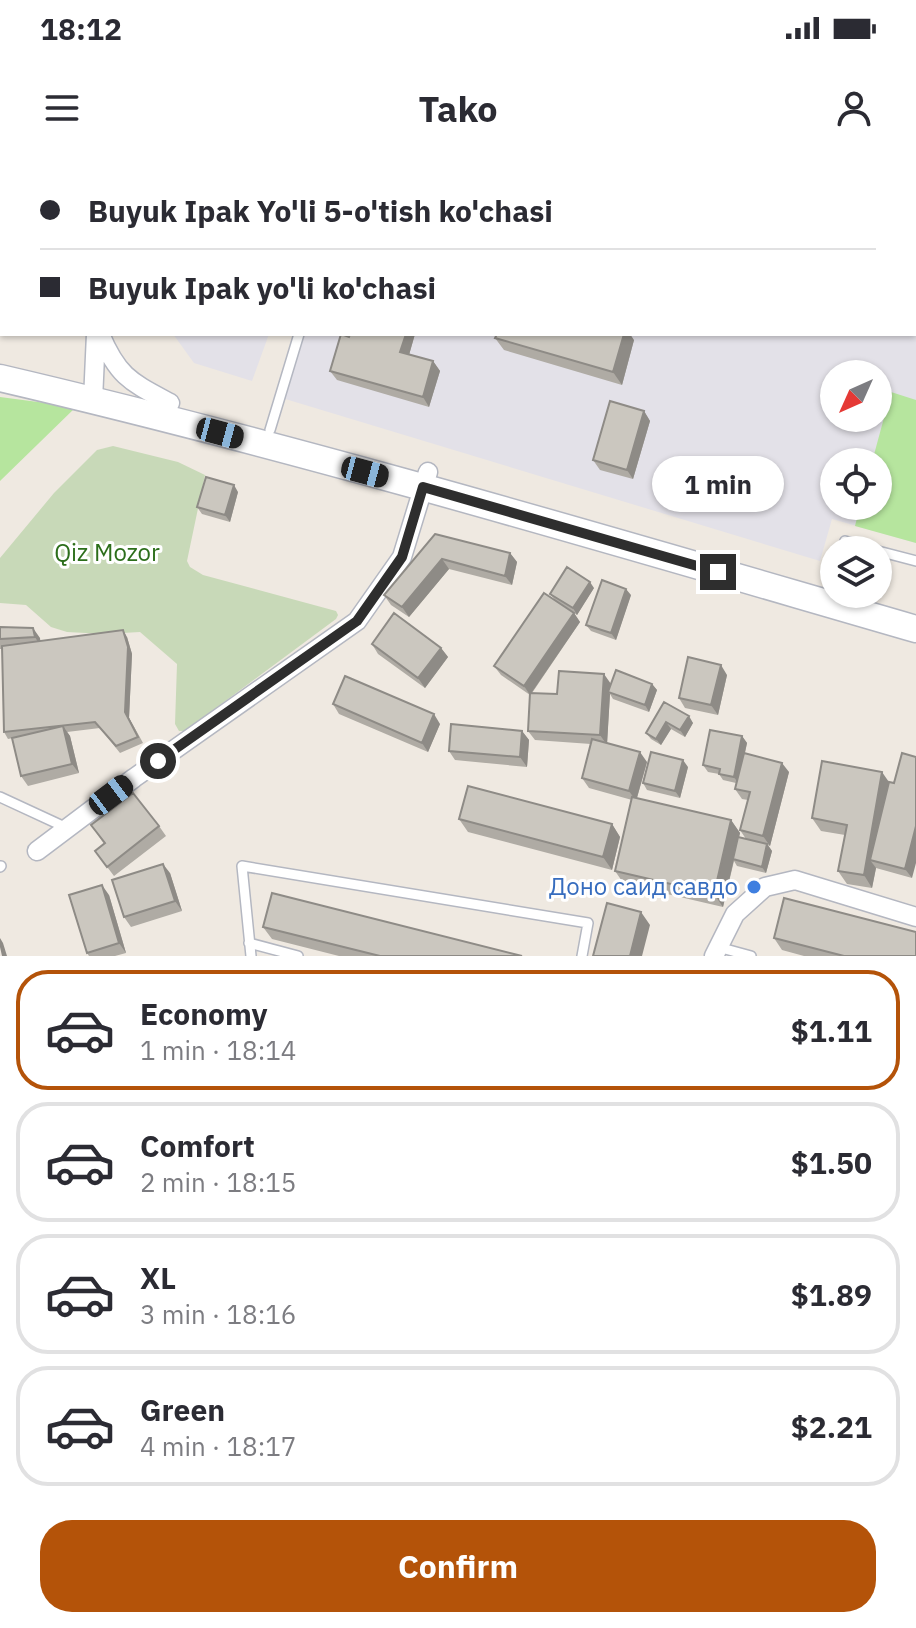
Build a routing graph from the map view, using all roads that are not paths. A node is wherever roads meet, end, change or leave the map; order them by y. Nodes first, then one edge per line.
1 (98, 336) edge
2 (99, 336) edge
3 (298, 336) edge
4 (0, 362) edge
5 (0, 378) edge
6 (93, 392) junction
7 (170, 403) junction
8 (270, 430) junction
9 (426, 480) junction
10 (892, 554) edge
11 (916, 561) edge
12 (820, 585) edge
13 (892, 605) edge
14 (916, 612) edge
15 (916, 629) edge
16 (0, 797) edge
17 (67, 828) junction
18 (37, 851) dead end
19 (916, 917) edge
20 (249, 943) junction
21 (716, 952) edge
22 (251, 956) edge
23 (298, 956) edge
24 (582, 956) edge
25 (751, 956) edge

1 - 6 street
2 - 7 street
3 - 8 lane
4 - 6 street
5 - 6 street
6 - 7 street
6 - 9 street
7 - 8 street
8 - 9 street
9 - 12 street
9 - 15 street
9 - 17 street
10 - 11 lane
13 - 14 street
16 - 17 lane
17 - 18 street
19 - 21 street
20 - 22 lane
20 - 23 lane
20 - 24 lane
21 - 25 lane

